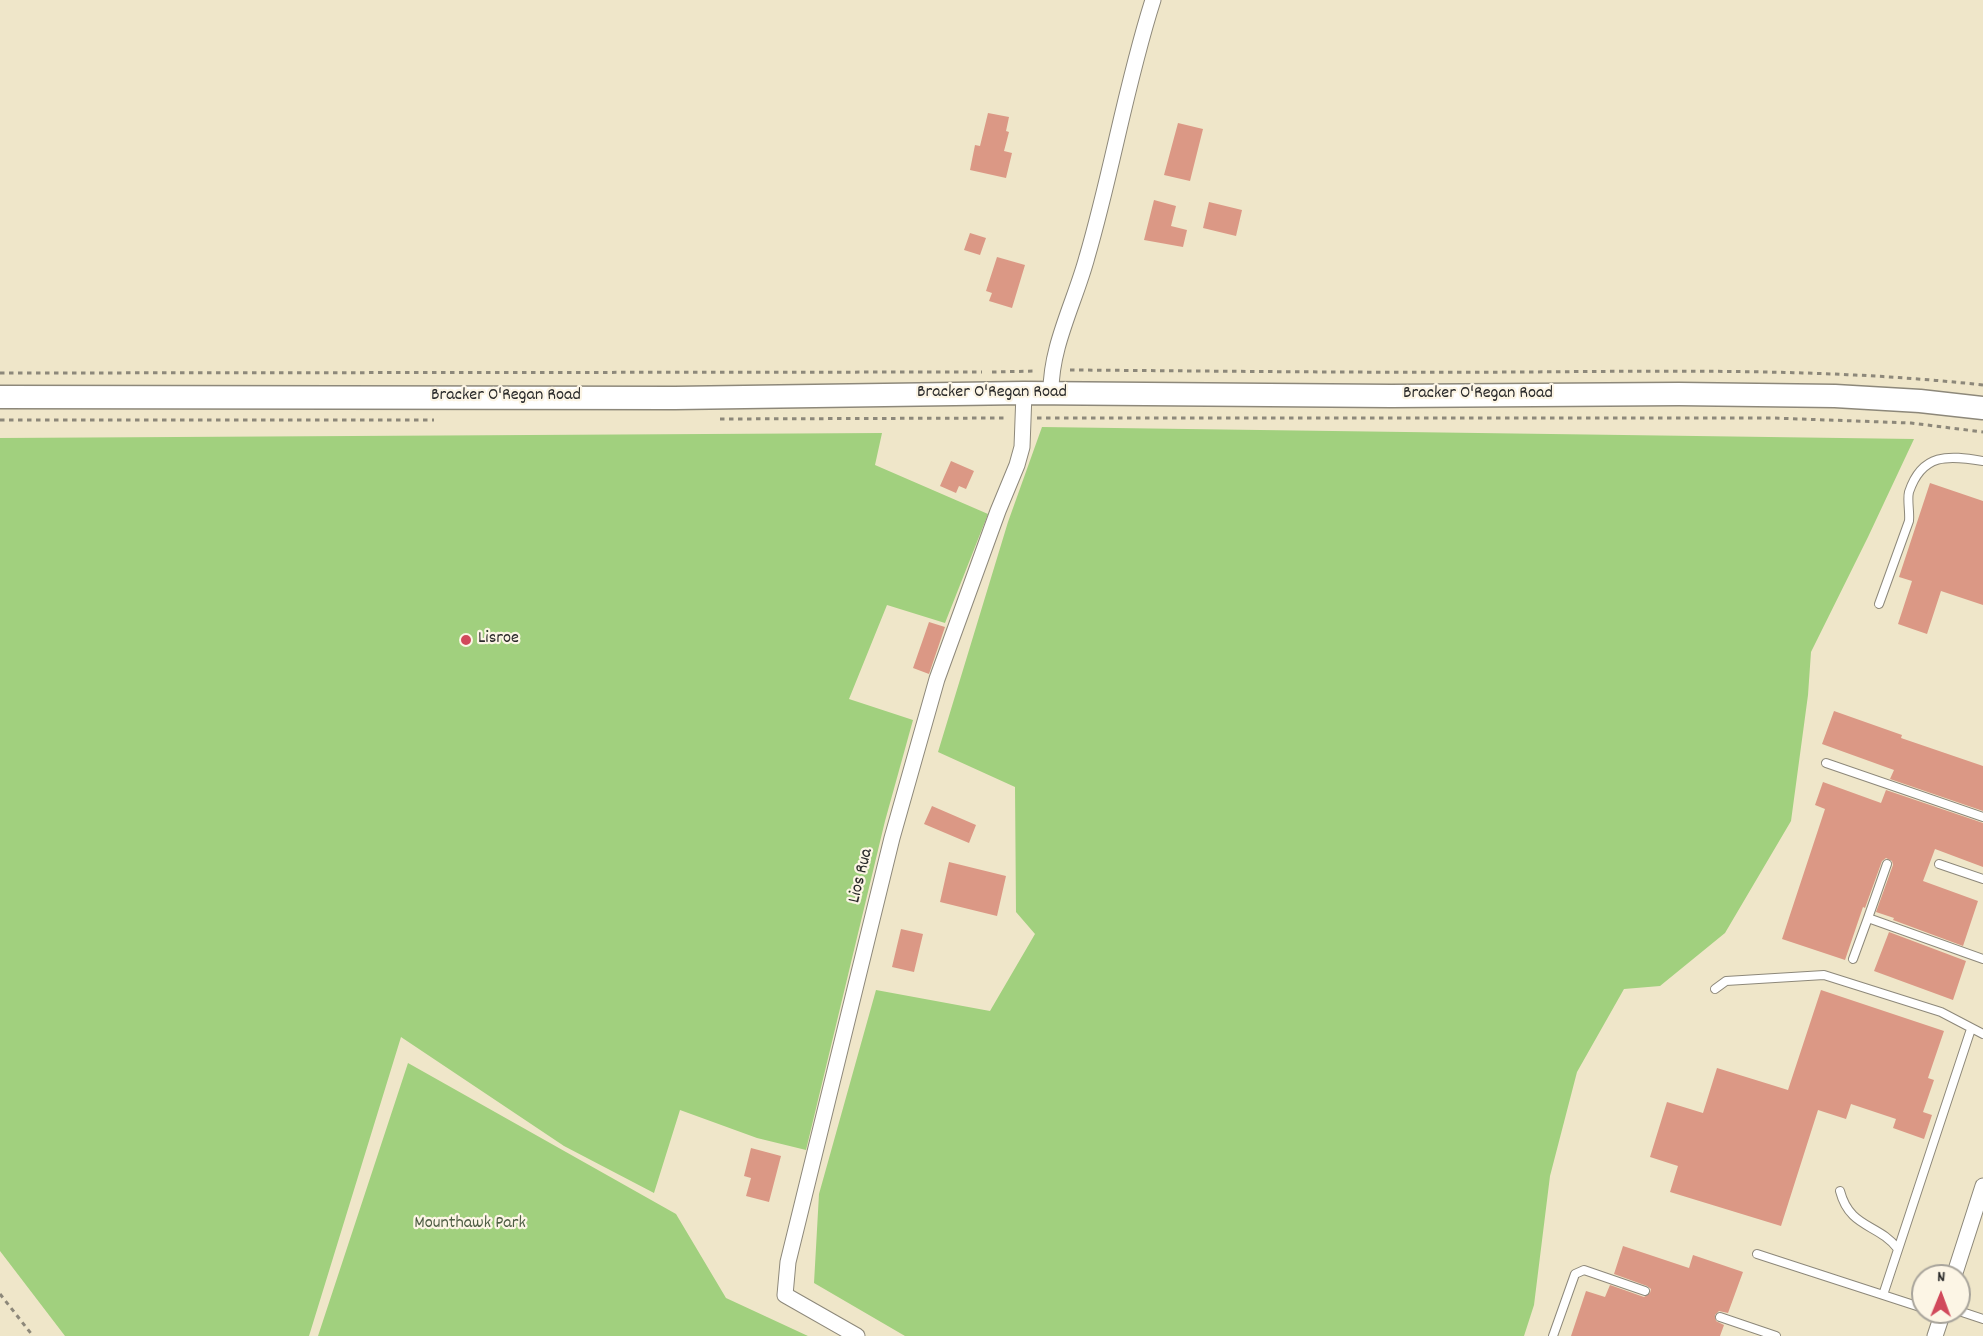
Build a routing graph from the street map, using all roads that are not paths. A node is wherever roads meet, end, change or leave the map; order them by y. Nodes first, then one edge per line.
1 (1153, 0) edge
2 (1024, 393) junction
3 (1051, 394) junction
4 (0, 397) edge
5 (1983, 408) edge
6 (1983, 461) edge
7 (1879, 604) dead end
8 (1826, 763) dead end
9 (1983, 817) edge
10 (1887, 864) dead end
11 (1939, 864) dead end
12 (1983, 879) edge
13 (1868, 918) junction
14 (1853, 959) dead end
15 (1983, 959) edge
16 (1714, 989) dead end
17 (1971, 1029) junction
18 (1983, 1034) edge
19 (1983, 1186) edge
20 (1840, 1191) dead end
21 (1898, 1249) junction
22 (1757, 1254) dead end
23 (1958, 1264) edge
24 (1645, 1291) dead end
25 (1883, 1295) junction
26 (1911, 1304) edge
27 (1720, 1317) dead end
28 (857, 1336) edge
29 (1553, 1336) edge
30 (1776, 1336) edge

1 - 3 street
2 - 3 main road, Bracker O'Regan Road
2 - 4 main road, Bracker O'Regan Road
2 - 28 street, Lios Rua
3 - 5 main road, Bracker O'Regan Road
6 - 7 lane
8 - 9 lane
10 - 13 lane
11 - 12 lane
13 - 14 lane
13 - 15 lane
16 - 17 lane
17 - 18 lane
17 - 21 lane
19 - 23 street
20 - 21 lane
21 - 25 lane
22 - 25 lane
24 - 29 lane
25 - 26 lane
27 - 30 lane

